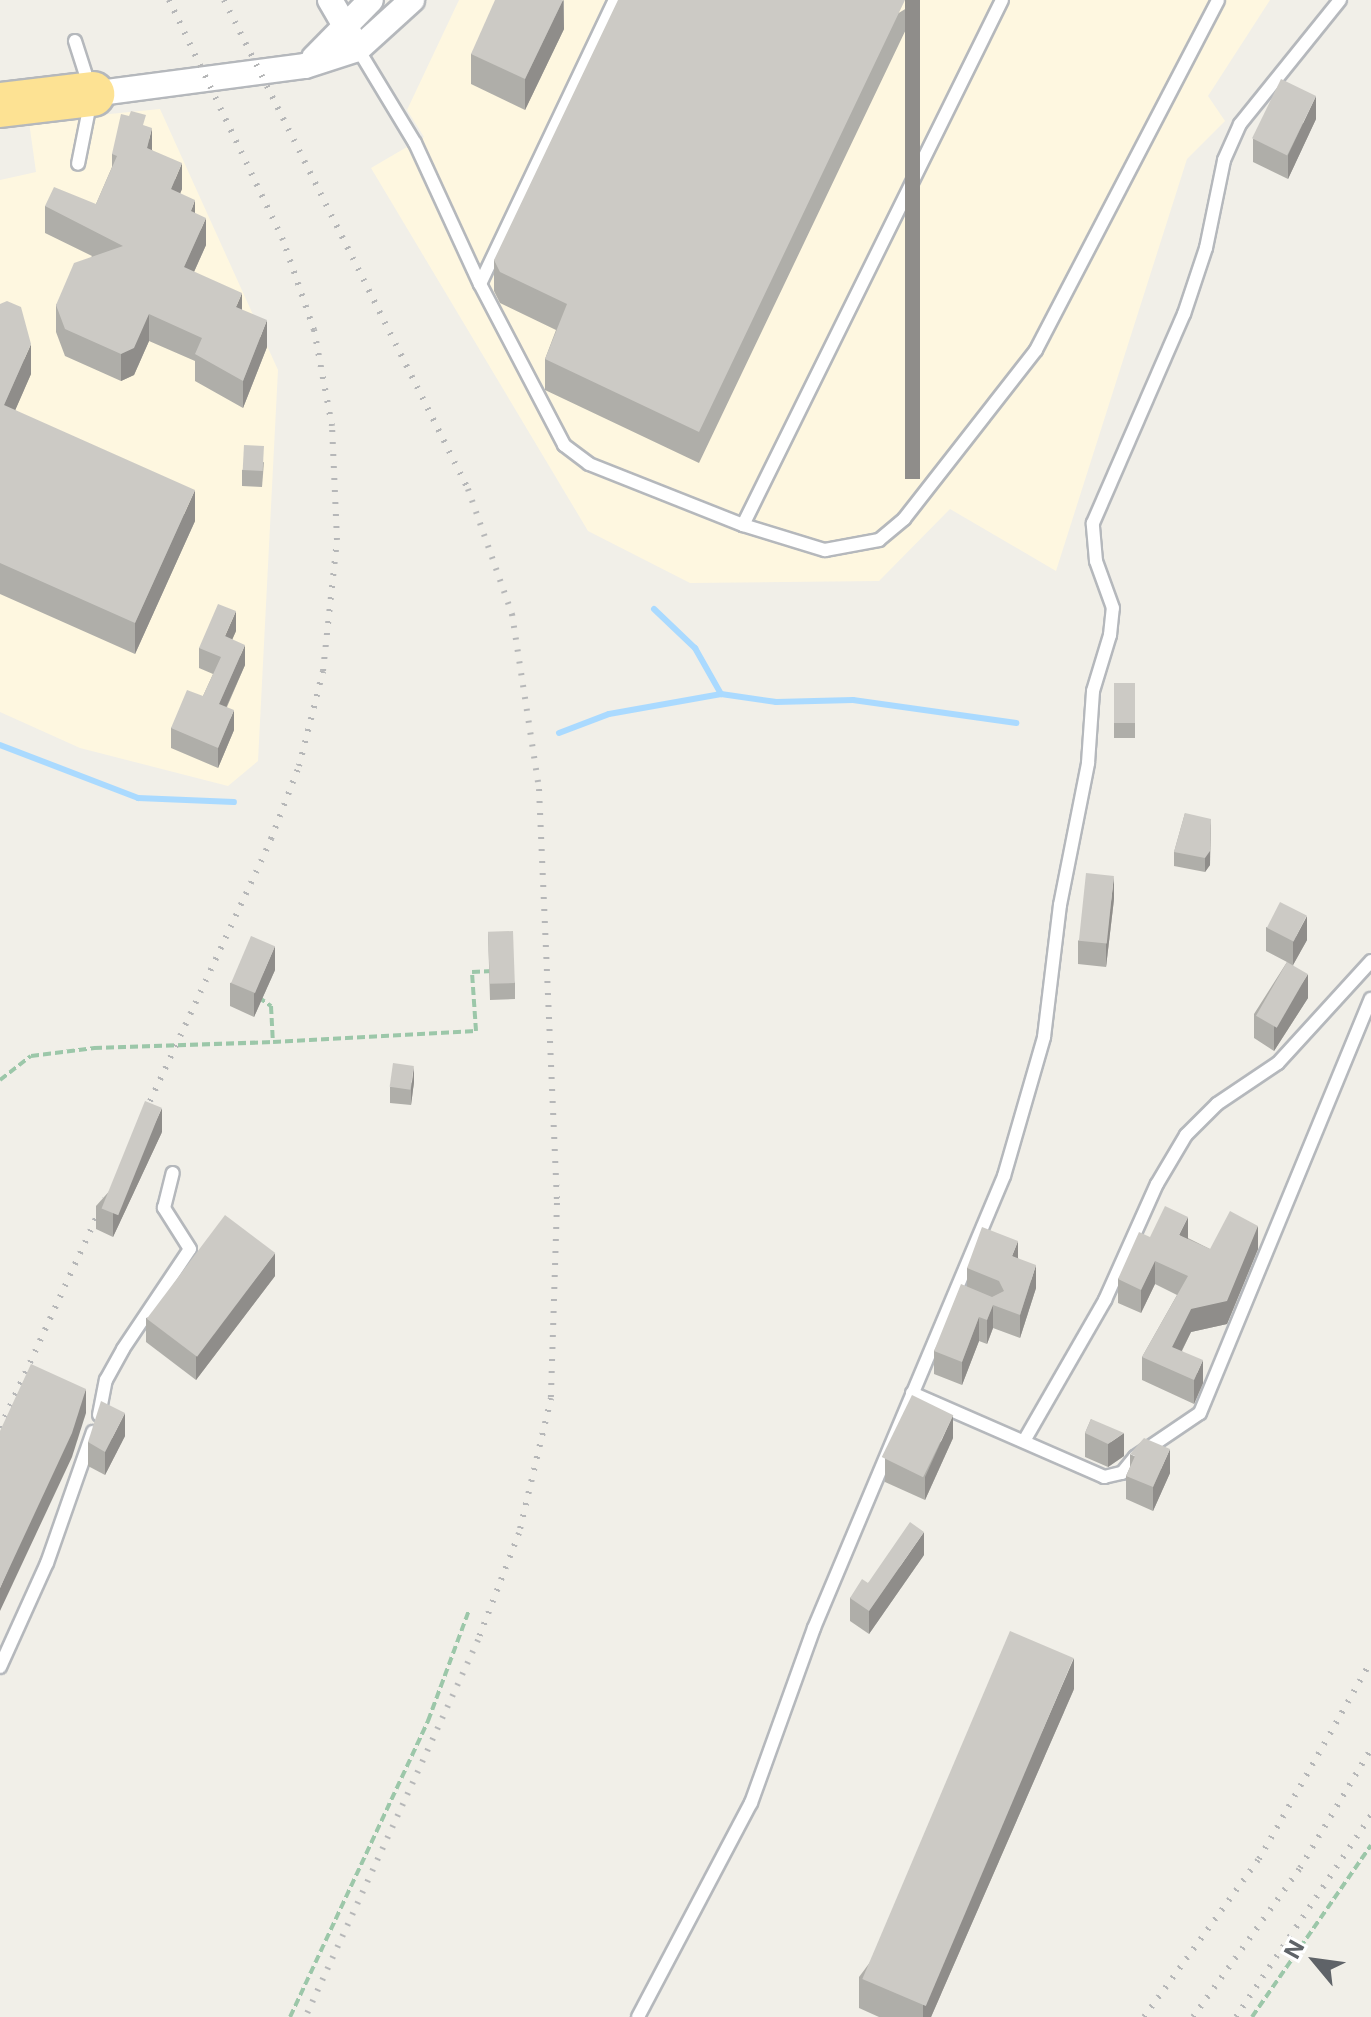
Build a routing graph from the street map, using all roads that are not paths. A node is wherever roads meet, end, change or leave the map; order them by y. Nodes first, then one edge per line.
1 (330, 0) edge
2 (371, 0) edge
3 (412, 0) edge
4 (615, 0) edge
5 (1002, 0) edge
6 (1218, 0) edge
7 (1340, 0) edge
8 (353, 40) junction
9 (75, 41) dead end
10 (92, 94) junction
11 (0, 105) edge
12 (78, 164) dead end
13 (480, 284) junction
14 (743, 525) junction
15 (1371, 961) edge
16 (1371, 999) edge
17 (173, 1173) dead end
18 (953, 1295) junction
19 (967, 1301) edge
20 (912, 1393) junction
21 (1024, 1441) junction
22 (0, 1667) edge
23 (638, 2017) edge

1 - 8 street
2 - 8 street
3 - 8 street
4 - 13 lane
5 - 14 lane
6 - 14 lane
7 - 18 lane
8 - 10 street
8 - 13 lane
9 - 10 lane
10 - 11 highway
10 - 12 lane
13 - 14 lane
15 - 21 lane
16 - 21 lane
17 - 22 lane
18 - 19 lane
18 - 20 lane
20 - 21 lane
20 - 23 lane

